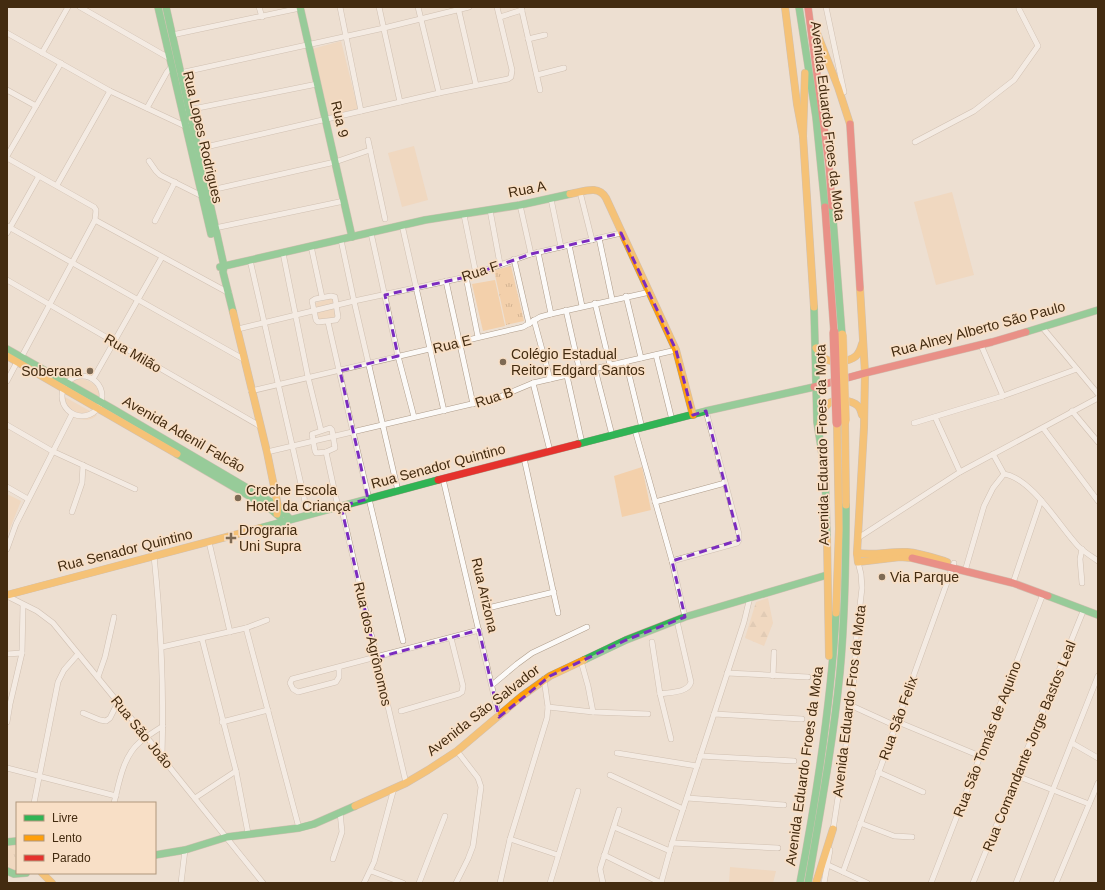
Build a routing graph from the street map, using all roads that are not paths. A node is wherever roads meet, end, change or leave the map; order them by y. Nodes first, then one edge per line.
1 (68, 7) edge
2 (80, 7) edge
3 (158, 7) edge
4 (166, 7) edge
5 (259, 7) edge
6 (340, 7) edge
7 (379, 7) edge
8 (418, 7) edge
9 (469, 7) edge
10 (497, 7) edge
11 (785, 7) edge
12 (799, 7) edge
13 (809, 7) edge
14 (826, 7) edge
15 (300, 8) edge
16 (458, 8) edge
17 (521, 8) edge
18 (1019, 8) dead end
19 (262, 17) junction
20 (500, 17) junction
21 (421, 20) junction
22 (166, 26) junction
23 (384, 28) junction
24 (7, 33) edge
25 (545, 34) dead end
26 (172, 35) junction
27 (804, 36) junction
28 (347, 37) junction
29 (528, 39) junction
30 (308, 45) junction
31 (42, 53) junction
32 (170, 62) junction
33 (61, 63) junction
34 (564, 68) dead end
35 (180, 73) junction
36 (537, 75) junction
37 (317, 84) junction
38 (476, 85) junction
39 (7, 90) edge
40 (110, 90) junction
41 (540, 90) dead end
42 (439, 93) junction
43 (400, 102) junction
44 (36, 106) junction
45 (147, 108) junction
46 (188, 110) junction
47 (361, 111) junction
48 (325, 119) junction
49 (850, 124) junction
50 (188, 125) junction
51 (803, 136) junction
52 (368, 140) dead end
53 (915, 142) dead end
54 (197, 149) junction
55 (370, 150) junction
56 (7, 157) edge
57 (149, 161) dead end
58 (335, 162) junction
59 (40, 176) junction
60 (175, 182) junction
61 (56, 185) junction
62 (580, 192) junction
63 (204, 194) junction
64 (551, 199) junction
65 (344, 201) junction
66 (520, 205) junction
67 (490, 210) junction
68 (464, 215) junction
69 (385, 219) dead end
70 (95, 220) junction
71 (155, 221) dead end
72 (402, 225) junction
73 (9, 227) edge
74 (215, 228) junction
75 (7, 233) edge
76 (371, 233) junction
77 (621, 234) junction
78 (352, 237) junction
79 (599, 238) junction
80 (341, 240) junction
81 (592, 240) junction
82 (569, 245) junction
83 (311, 246) junction
84 (561, 247) junction
85 (538, 252) junction
86 (283, 253) junction
87 (531, 254) junction
88 (162, 257) junction
89 (514, 259) junction
90 (250, 260) junction
91 (73, 263) junction
92 (500, 264) junction
93 (222, 268) junction
94 (476, 274) junction
95 (466, 277) junction
96 (7, 280) edge
97 (446, 281) junction
98 (416, 288) junction
99 (650, 292) junction
100 (229, 293) junction
101 (385, 295) junction
102 (626, 296) junction
103 (322, 297) junction
104 (138, 299) junction
105 (612, 299) junction
106 (354, 301) junction
107 (595, 303) junction
108 (49, 304) junction
109 (337, 305) junction
110 (582, 306) junction
111 (566, 310) junction
112 (1098, 310) edge
113 (314, 311) junction
114 (551, 314) junction
115 (295, 315) junction
116 (534, 320) junction
117 (264, 322) junction
118 (328, 322) junction
119 (529, 324) junction
120 (1042, 327) junction
121 (238, 329) junction
122 (838, 333) junction
123 (478, 337) junction
124 (114, 342) junction
125 (863, 342) junction
126 (459, 343) junction
127 (981, 345) junction
128 (816, 348) junction
129 (7, 349) edge
130 (430, 349) junction
131 (676, 350) junction
132 (656, 355) junction
133 (7, 356) edge
134 (398, 356) junction
135 (641, 358) junction
136 (19, 360) junction
137 (245, 360) junction
138 (626, 362) junction
139 (369, 363) junction
140 (610, 365) junction
141 (595, 369) junction
142 (867, 369) junction
143 (1077, 369) junction
144 (340, 371) junction
145 (580, 372) junction
146 (816, 374) junction
147 (567, 376) junction
148 (855, 376) junction
149 (308, 377) junction
150 (550, 378) junction
151 (93, 379) junction
152 (7, 381) edge
153 (533, 383) junction
154 (830, 383) junction
155 (278, 384) junction
156 (865, 385) junction
157 (65, 386) junction
158 (816, 387) junction
159 (251, 390) junction
160 (1098, 394) edge
161 (1003, 396) junction
162 (1098, 398) edge
163 (473, 404) junction
164 (99, 405) junction
165 (444, 411) junction
166 (706, 411) junction
167 (1072, 411) junction
168 (72, 414) junction
169 (693, 415) junction
170 (935, 417) junction
171 (414, 418) junction
172 (672, 420) junction
173 (841, 422) junction
174 (914, 423) dead end
175 (7, 425) edge
176 (384, 425) junction
177 (260, 426) junction
178 (864, 427) junction
179 (1042, 428) junction
180 (638, 429) junction
181 (321, 430) junction
182 (818, 430) junction
183 (353, 432) junction
184 (612, 435) junction
185 (334, 436) junction
186 (312, 441) junction
187 (1098, 442) edge
188 (582, 443) junction
189 (293, 446) junction
190 (52, 451) junction
191 (267, 452) junction
192 (550, 452) junction
193 (326, 453) junction
194 (993, 454) junction
195 (524, 458) junction
196 (83, 465) junction
197 (269, 466) junction
198 (960, 472) junction
199 (1004, 474) junction
200 (224, 477) junction
201 (444, 479) junction
202 (725, 483) junction
203 (7, 487) edge
204 (135, 489) dead end
205 (398, 491) junction
206 (262, 496) junction
207 (28, 499) junction
208 (368, 499) junction
209 (1041, 500) junction
210 (1098, 501) edge
211 (655, 502) junction
212 (340, 507) junction
213 (277, 510) junction
214 (72, 512) dead end
215 (308, 515) junction
216 (287, 520) junction
217 (858, 538) junction
218 (209, 542) junction
219 (7, 549) edge
220 (1082, 549) junction
221 (154, 556) junction
222 (857, 558) junction
223 (672, 560) junction
224 (1098, 561) edge
225 (953, 566) junction
226 (966, 569) junction
227 (827, 575) junction
228 (1013, 583) junction
229 (1082, 583) dead end
230 (554, 592) junction
231 (1044, 594) junction
232 (7, 595) edge
233 (750, 597) junction
234 (23, 604) junction
235 (488, 608) dead end
236 (1084, 609) junction
237 (558, 613) dead end
238 (1098, 615) edge
239 (114, 617) dead end
240 (681, 619) junction
241 (267, 620) dead end
242 (246, 628) junction
243 (587, 628) dead end
244 (480, 630) junction
245 (230, 632) junction
246 (451, 638) junction
247 (202, 639) junction
248 (403, 641) dead end
249 (652, 642) dead end
250 (162, 647) junction
251 (774, 652) dead end
252 (22, 653) junction
253 (7, 654) edge
254 (78, 654) junction
255 (376, 658) junction
256 (581, 661) junction
257 (339, 667) junction
258 (727, 673) junction
259 (773, 676) junction
260 (1098, 676) edge
261 (98, 677) junction
262 (808, 677) dead end
263 (544, 679) junction
264 (492, 685) junction
265 (830, 686) junction
266 (1092, 691) junction
267 (1098, 692) edge
268 (660, 694) junction
269 (118, 702) junction
270 (852, 706) junction
271 (548, 707) junction
272 (268, 710) junction
273 (402, 711) dead end
274 (593, 712) junction
275 (83, 713) dead end
276 (648, 714) dead end
277 (714, 714) junction
278 (499, 716) junction
279 (802, 719) dead end
280 (7, 722) edge
281 (222, 722) junction
282 (897, 724) junction
283 (163, 726) junction
284 (147, 737) junction
285 (670, 740) dead end
286 (1072, 743) junction
287 (457, 751) junction
288 (617, 754) dead end
289 (162, 756) junction
290 (700, 756) junction
291 (980, 756) junction
292 (1098, 758) edge
293 (794, 761) dead end
294 (697, 766) junction
295 (7, 768) edge
296 (236, 771) junction
297 (878, 772) junction
298 (40, 775) junction
299 (610, 775) dead end
300 (1017, 776) junction
301 (406, 783) junction
302 (1098, 783) edge
303 (394, 788) junction
304 (1053, 790) junction
305 (578, 791) dead end
306 (923, 792) dead end
307 (116, 796) junction
308 (195, 798) junction
309 (687, 798) junction
310 (34, 802) edge
311 (114, 802) edge
312 (1089, 804) junction
313 (784, 805) dead end
314 (683, 809) junction
315 (619, 810) dead end
316 (340, 812) junction
317 (445, 816) dead end
318 (860, 823) junction
319 (614, 827) junction
320 (299, 828) junction
321 (834, 829) junction
322 (248, 833) junction
323 (227, 837) junction
324 (912, 837) dead end
325 (510, 839) junction
326 (672, 842) junction
327 (778, 848) dead end
328 (185, 850) junction
329 (670, 851) junction
330 (156, 855) edge
331 (558, 855) junction
332 (604, 855) junction
333 (333, 859) dead end
334 (828, 865) junction
335 (371, 871) junction
336 (843, 872) junction
337 (43, 874) edge
338 (421, 882) edge
339 (52, 883) edge
340 (181, 883) edge
341 (263, 883) edge
342 (364, 883) edge
343 (403, 883) edge
344 (456, 883) edge
345 (500, 883) edge
346 (550, 883) edge
347 (603, 883) edge
348 (661, 883) edge
349 (800, 883) edge
350 (808, 883) edge
351 (816, 883) edge
352 (824, 883) edge
353 (866, 883) edge
354 (931, 883) edge
355 (973, 883) edge
356 (1016, 883) edge
357 (1056, 883) edge

1 - 31 street
2 - 32 street
3 - 22 main road, Rua Lopes Rodrigues
4 - 22 main road, Rua Lopes Rodrigues
5 - 19 street
6 - 28 street
7 - 23 street
8 - 21 street
9 - 16 street
10 - 20 street
11 - 51 main road
12 - 27 main road, Avenida Eduardo Froes da Mota
13 - 49 main road
13 - 122 main road, Avenida Eduardo Froes da Mota
14 - 49 street
15 - 19 street
15 - 30 main road, Rua 9
16 - 21 street
16 - 38 street
17 - 20 street
17 - 29 street
18 - 53 street
19 - 26 street
20 - 38 street
21 - 23 street
21 - 42 street
22 - 26 main road, Rua Lopes Rodrigues
22 - 32 main road, Rua Lopes Rodrigues
23 - 28 street
23 - 43 street
24 - 31 street
25 - 29 street
26 - 35 main road, Rua Lopes Rodrigues
27 - 51 main road
27 - 122 main road, Avenida Eduardo Froes da Mota
28 - 30 street
28 - 47 street
29 - 36 street
30 - 35 street
30 - 37 main road, Rua 9
31 - 33 street
32 - 45 street
32 - 50 main road, Rua Lopes Rodrigues
33 - 40 street
33 - 44 street
34 - 36 street
35 - 46 main road, Rua Lopes Rodrigues
36 - 41 street
37 - 46 street
37 - 48 main road, Rua 9
38 - 42 street
39 - 44 street
40 - 45 street
40 - 61 street
42 - 43 street
43 - 47 street
44 - 56 street
45 - 50 street
46 - 50 main road, Rua Lopes Rodrigues
47 - 48 street
48 - 54 street
48 - 58 main road, Rua 9
49 - 125 main road
50 - 54 main road, Rua Lopes Rodrigues
50 - 63 main road, Rua Lopes Rodrigues
51 - 128 main road
52 - 55 street
54 - 63 main road, Rua Lopes Rodrigues
55 - 58 street
55 - 69 street
56 - 59 street
57 - 60 street
58 - 63 street
58 - 65 main road, Rua 9
59 - 61 street
59 - 73 street
60 - 63 street
60 - 71 street
61 - 70 street
62 - 64 main road, Rua A
62 - 77 main road, Rua A
62 - 81 street
63 - 74 main road, Rua Lopes Rodrigues
63 - 93 main road, Rua Lopes Rodrigues
64 - 66 main road, Rua A
64 - 84 street
65 - 74 street
65 - 78 main road, Rua 9
66 - 67 main road, Rua A
66 - 87 street
67 - 68 main road, Rua A
67 - 92 street
68 - 72 main road, Rua A
68 - 94 street
70 - 88 street
70 - 91 street
72 - 76 main road, Rua A
72 - 98 street
73 - 75 street
73 - 91 street
74 - 93 main road, Rua Lopes Rodrigues
76 - 78 main road, Rua A
76 - 101 street
77 - 79 street, Rua F
77 - 99 main road, Rua A
78 - 80 main road, Rua A
79 - 81 street, Rua F
79 - 105 street
80 - 83 main road, Rua A
80 - 106 street
81 - 82 street, Rua F
82 - 84 street, Rua F
82 - 110 street
83 - 86 main road, Rua A
83 - 103 street
84 - 85 street, Rua F
85 - 87 street, Rua F
85 - 114 street
86 - 90 main road, Rua A
86 - 115 street
87 - 89 street, Rua F
88 - 100 street
88 - 104 street
89 - 92 street, Rua F
89 - 119 street
90 - 93 main road, Rua A
90 - 117 street
91 - 104 street
91 - 108 street
92 - 94 street, Rua F
93 - 100 main road, Rua Lopes Rodrigues
94 - 95 street, Rua F
95 - 97 street, Rua F
95 - 123 street
96 - 108 street, Rua Milão
97 - 98 street, Rua F
97 - 126 street
98 - 101 street, Rua F
98 - 130 street
99 - 102 street, Rua E
99 - 131 main road, Rua A
100 - 121 main road, Rua Lopes Rodrigues
101 - 106 street, Rua F
101 - 134 street
102 - 105 street, Rua E
102 - 135 street
103 - 109 street
103 - 113 street
104 - 124 street
104 - 137 street
105 - 107 street, Rua E
106 - 109 street, Rua F
106 - 139 street
107 - 110 street, Rua E
107 - 140 street
108 - 124 street, Rua Milão
108 - 136 street
109 - 113 street, Rua F
109 - 118 street
110 - 111 street, Rua E
111 - 114 street, Rua E
111 - 145 street
112 - 120 main road, Rua Alney Alberto São Paulo
113 - 115 street
113 - 118 street
114 - 116 street, Rua E
115 - 117 street
115 - 149 street
116 - 119 street, Rua E
116 - 150 street
117 - 121 street
117 - 155 street
118 - 144 street
119 - 123 street, Rua E
120 - 127 main road, Rua Alney Alberto São Paulo
120 - 143 street
121 - 137 main road, Rua Lopes Rodrigues
122 - 173 main road, Avenida Eduardo Froes da Mota, bridge
123 - 126 street, Rua E
124 - 151 street
124 - 177 street, Rua Milão
125 - 128 main road
125 - 142 main road
126 - 130 street, Rua E
126 - 163 street
127 - 142 main road, Rua Alney Alberto São Paulo
127 - 161 street
128 - 146 main road
129 - 136 main road, Avenida Adenil Falcão
130 - 134 street, Rua E
130 - 165 street
131 - 132 street, Rua B
131 - 169 main road, Rua A
132 - 135 street, Rua B
132 - 172 street
133 - 136 main road, Avenida Adenil Falcão
134 - 139 street, Rua E
134 - 171 street
135 - 138 street, Rua B
136 - 152 street
136 - 157 main road, Avenida Adenil Falcão
137 - 159 main road, Rua Lopes Rodrigues
138 - 140 street, Rua B
138 - 180 street
139 - 144 street, Rua E
139 - 176 street
140 - 141 street, Rua B
141 - 145 street, Rua B
141 - 184 street
142 - 148 main road, Rua Alney Alberto São Paulo
142 - 156 main road
143 - 160 street
143 - 161 street
144 - 149 street, Rua E
144 - 183 street
145 - 147 street, Rua B
146 - 154 main road
146 - 158 main road
147 - 150 street, Rua B
147 - 188 street
148 - 154 main road, Rua Senador Quintino
148 - 156 main road
149 - 155 street, Rua E
149 - 181 street
150 - 153 street, Rua B
151 - 157 street
151 - 164 street, Avenida Adenil Falcão
153 - 163 street, Rua B
153 - 192 street
154 - 158 main road, Rua Senador Quintino
155 - 159 street, Rua E
155 - 189 street
156 - 178 main road
157 - 164 main road, Avenida Adenil Falcão
157 - 168 street
158 - 166 main road, Rua Senador Quintino
158 - 182 main road
159 - 177 main road, Rua Lopes Rodrigues
161 - 170 street
162 - 167 street
163 - 165 street, Rua B
164 - 168 street
164 - 200 main road, Avenida Adenil Falcão
165 - 171 street, Rua B
166 - 169 main road, Rua Senador Quintino
166 - 202 street
167 - 179 street
167 - 187 street
168 - 190 street
169 - 172 main road, Rua Senador Quintino
170 - 174 street
170 - 198 street
171 - 176 street, Rua B
172 - 180 main road, Rua Senador Quintino
173 - 265 main road, Avenida Eduardo Froes da Mota
173 - 350 main road, Avenida Eduardo Froes da Mota
175 - 190 street
176 - 183 street, Rua B
176 - 205 street
177 - 191 main road, Rua Lopes Rodrigues
178 - 182 main road
178 - 217 main road
179 - 194 street
179 - 210 street
180 - 184 main road, Rua Senador Quintino
180 - 211 street
181 - 185 street
181 - 186 street
182 - 227 main road
183 - 185 street, Rua B
183 - 208 street
184 - 188 main road, Rua Senador Quintino
185 - 186 street, Rua B
185 - 193 street
186 - 189 street
186 - 193 street
188 - 192 main road, Rua Senador Quintino
189 - 191 street
189 - 215 street
190 - 196 street
190 - 207 street
191 - 197 main road, Rua Lopes Rodrigues
192 - 195 main road, Rua Senador Quintino
193 - 212 street, Rua dos Agrônomos
194 - 198 street
194 - 199 street
195 - 201 main road, Rua Senador Quintino
195 - 230 street
196 - 204 street
196 - 214 street
197 - 206 main road
197 - 213 main road, Rua Lopes Rodrigues
198 - 217 street
199 - 209 street
199 - 226 street
200 - 206 main road, Avenida Adenil Falcão
200 - 213 main road, Avenida Adenil Falcão
201 - 205 main road, Rua Senador Quintino
201 - 244 street, Rua Arizona
202 - 211 street
202 - 223 street
203 - 207 street
205 - 208 main road, Rua Senador Quintino
206 - 213 main road, Avenida Adenil Falcão
207 - 219 street
208 - 212 main road, Rua Senador Quintino
208 - 248 street
209 - 220 street
209 - 228 street
211 - 223 street
212 - 215 main road, Rua Senador Quintino
212 - 255 street, Rua dos Agrônomos
213 - 216 main road, Avenida Adenil Falcão
215 - 216 main road, Rua Senador Quintino
216 - 218 main road, Rua Senador Quintino
217 - 222 main road
218 - 221 main road, Rua Senador Quintino
218 - 245 street
220 - 224 street
220 - 229 street
221 - 232 main road, Rua Senador Quintino
221 - 250 street
222 - 225 main road
222 - 270 street, Avenida Eduardo Fros da Mota
223 - 240 street
225 - 226 main road
225 - 282 street, Rua São Felix
226 - 228 main road
227 - 233 main road, Avenida São Salvador
227 - 265 main road
228 - 231 main road
230 - 235 street
230 - 237 street
231 - 236 main road
231 - 291 street, Rua São Tomás de Aquino
232 - 234 street, Rua São João
233 - 240 main road, Avenida São Salvador
233 - 258 street
234 - 252 street
234 - 254 street, Rua São João
236 - 238 main road
236 - 300 street, Rua Comandante Jorge Bastos Leal
239 - 261 street
240 - 256 main road, Avenida São Salvador
240 - 268 street
241 - 242 street
242 - 245 street
242 - 272 street
243 - 264 street
244 - 246 street
244 - 264 street, Rua Arizona
245 - 247 street
246 - 255 street
246 - 273 street
247 - 250 street
247 - 281 street
249 - 268 street
250 - 283 street
251 - 259 street
252 - 253 street
252 - 280 street
254 - 261 street, Rua São João
254 - 298 street
255 - 257 street
255 - 301 street, Rua dos Agrônomos
256 - 263 main road, Avenida São Salvador
256 - 274 street
257 - 257 street
258 - 259 street
258 - 277 street
259 - 262 street
260 - 266 street
261 - 269 street, Rua São João
263 - 271 street
263 - 278 main road, Avenida São Salvador
264 - 278 street, Rua Arizona
265 - 349 main road, Avenida Eduardo Froes da Mota
266 - 267 street
266 - 286 street
268 - 285 street
269 - 275 street
269 - 284 street, Rua São João
270 - 282 street
270 - 321 street, Avenida Eduardo Fros da Mota
271 - 274 street
271 - 325 street
272 - 281 street
272 - 320 street
274 - 276 street
277 - 279 street
277 - 290 street
278 - 287 main road, Avenida São Salvador
281 - 296 street
282 - 291 street
282 - 297 street, Rua São Felix
283 - 284 street
283 - 289 street
284 - 289 street, Rua São João
284 - 307 street
286 - 292 street
286 - 304 street
287 - 301 main road, Avenida São Salvador
287 - 344 street
288 - 294 street
289 - 308 street, Rua São João
290 - 293 street
290 - 294 street
291 - 354 street, Rua São Tomás de Aquino
294 - 309 street
295 - 298 street
296 - 308 street
296 - 322 street
297 - 306 street
297 - 318 street, Rua São Felix
298 - 307 street
298 - 310 street
299 - 314 street
300 - 304 street
300 - 355 street, Rua Comandante Jorge Bastos Leal
301 - 303 main road, Avenida São Salvador
302 - 312 street
303 - 316 main road, Avenida São Salvador
303 - 335 street
304 - 312 street
304 - 356 street
305 - 331 street
307 - 311 street
308 - 323 street, Rua São João
309 - 313 street
309 - 314 street
312 - 357 street
314 - 326 street
315 - 319 street
316 - 320 main road, Avenida São Salvador
316 - 333 street
317 - 338 street
318 - 324 street
318 - 336 street, Rua São Felix
319 - 329 street
319 - 332 street
320 - 322 main road, Avenida São Salvador
321 - 334 street, Avenida Eduardo Fros da Mota
321 - 351 main road
322 - 323 main road, Avenida São Salvador
323 - 328 main road, Avenida São Salvador
323 - 341 street, Rua São João
325 - 331 street
325 - 345 street
326 - 327 street
326 - 329 street
328 - 330 main road, Avenida São Salvador
328 - 340 street
329 - 348 street
331 - 346 street
332 - 347 street
332 - 348 street
334 - 336 street
334 - 352 street, Avenida Eduardo Fros da Mota
335 - 342 street
335 - 343 street
336 - 353 street
337 - 339 main road

